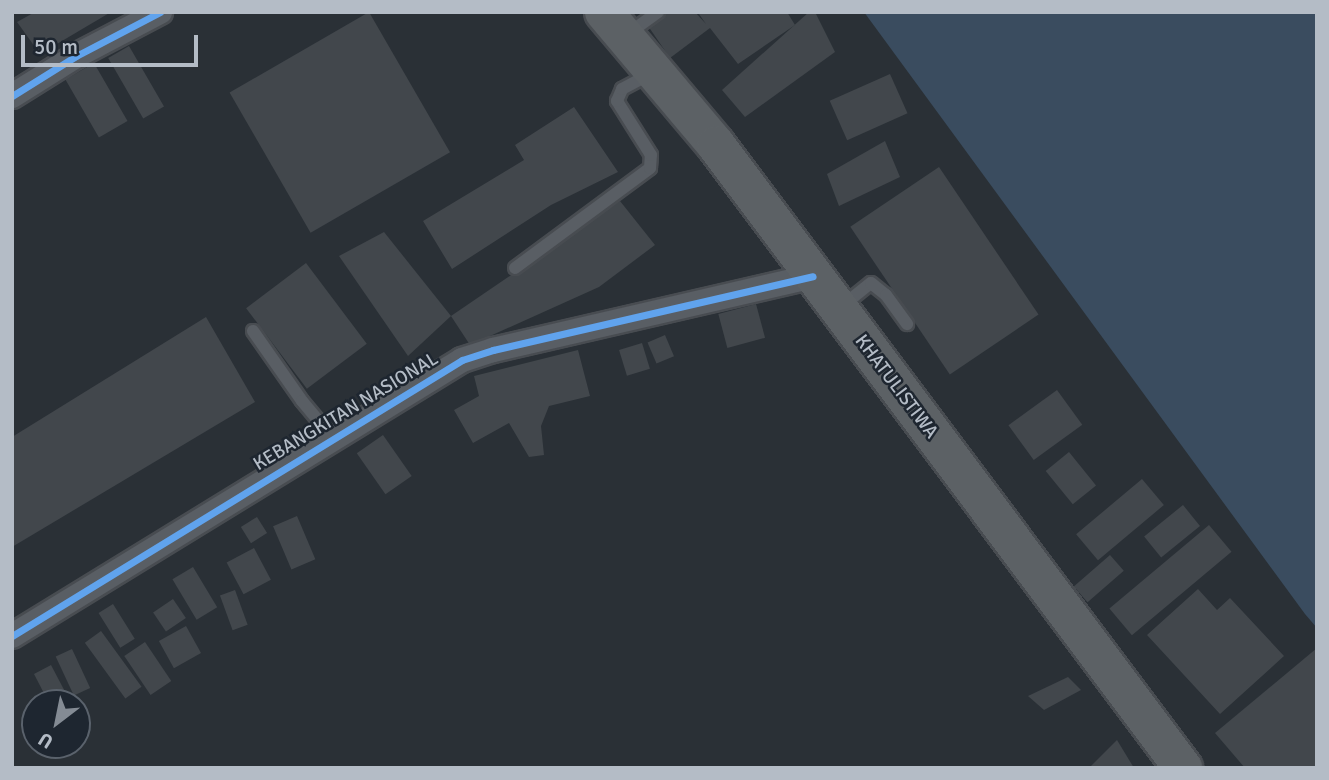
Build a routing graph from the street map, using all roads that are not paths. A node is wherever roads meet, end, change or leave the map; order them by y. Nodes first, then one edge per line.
1 (160, 12) edge
2 (658, 12) edge
3 (615, 24) edge
4 (655, 71) junction
5 (12, 96) edge
6 (516, 268) dead end
7 (813, 276) junction
8 (838, 309) junction
9 (907, 324) dead end
10 (253, 331) dead end
11 (333, 438) junction
12 (12, 636) edge
13 (1183, 768) edge

1 - 5 street
2 - 3 lane
3 - 4 highway, KHATULISTIWA
4 - 6 lane
4 - 7 highway, KHATULISTIWA
7 - 8 highway, KHATULISTIWA
7 - 11 street, KEBANGKITAN NASIONAL
8 - 9 lane
8 - 13 highway, KHATULISTIWA
10 - 11 lane
11 - 12 street, KEBANGKITAN NASIONAL

